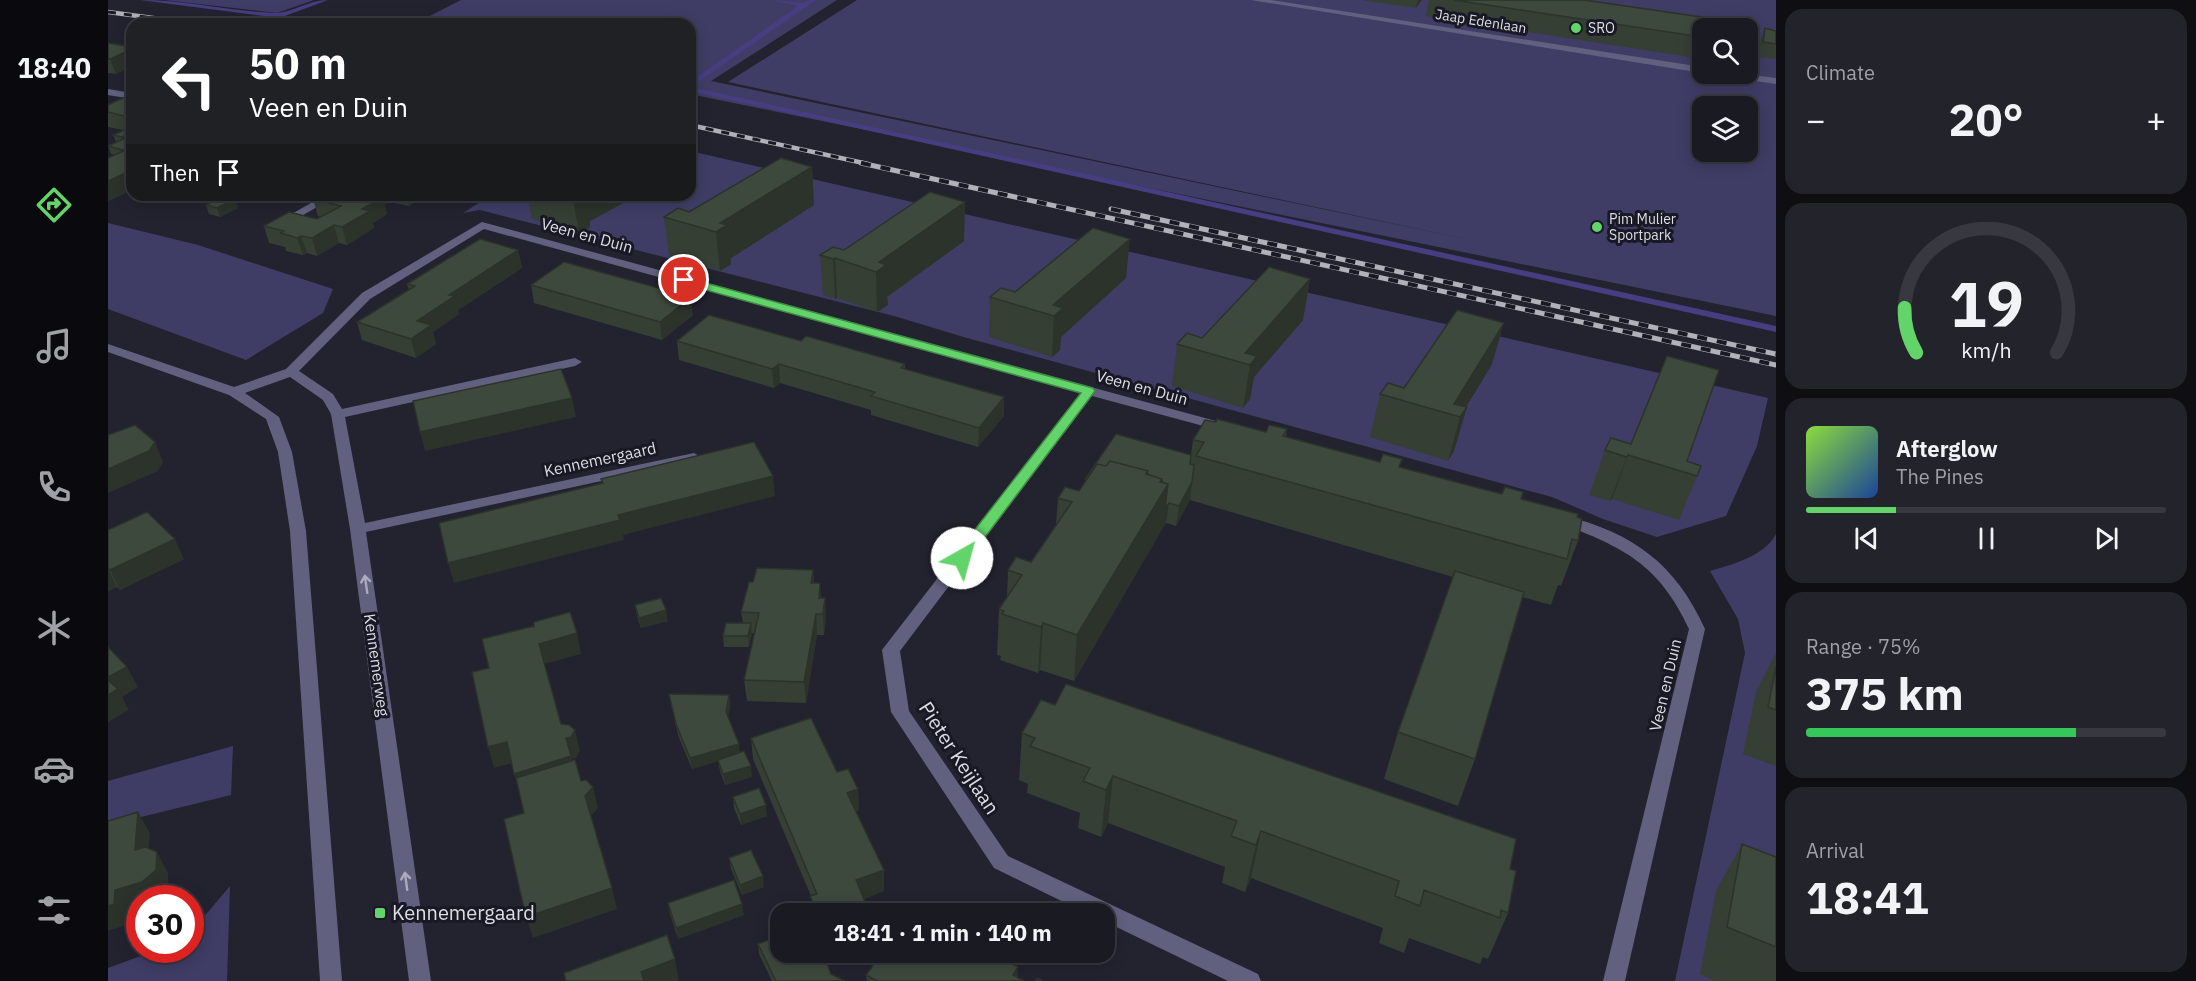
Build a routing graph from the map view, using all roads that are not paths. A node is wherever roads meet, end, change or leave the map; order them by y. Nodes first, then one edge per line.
1 (1255, 0) edge
2 (1692, 68) edge
3 (1758, 78) edge
4 (1776, 81) edge
5 (108, 92) edge
6 (126, 95) edge
7 (322, 201) edge
8 (287, 220) edge
9 (108, 348) edge
10 (575, 362) dead end
11 (291, 372) junction
12 (1089, 391) junction
13 (234, 392) junction
14 (338, 414) junction
15 (1238, 431) edge
16 (708, 454) edge
17 (1548, 515) edge
18 (358, 529) junction
19 (331, 981) edge
20 (420, 981) edge
21 (1250, 981) edge
22 (1614, 981) edge

1 - 2 street, Jaap Edenlaan
3 - 4 street
5 - 6 street
7 - 8 street
9 - 13 street
10 - 14 street
11 - 12 street, Veen en Duin
11 - 13 street, Veen en Duin
11 - 14 street, Kennemerweg
12 - 15 street, Veen en Duin
12 - 21 street, Pieter Keijlaan
13 - 19 street
14 - 18 street, Kennemerweg
16 - 18 street, Kennemergaard
17 - 22 street, Veen en Duin
20 -> 18 street, Kennemerweg

